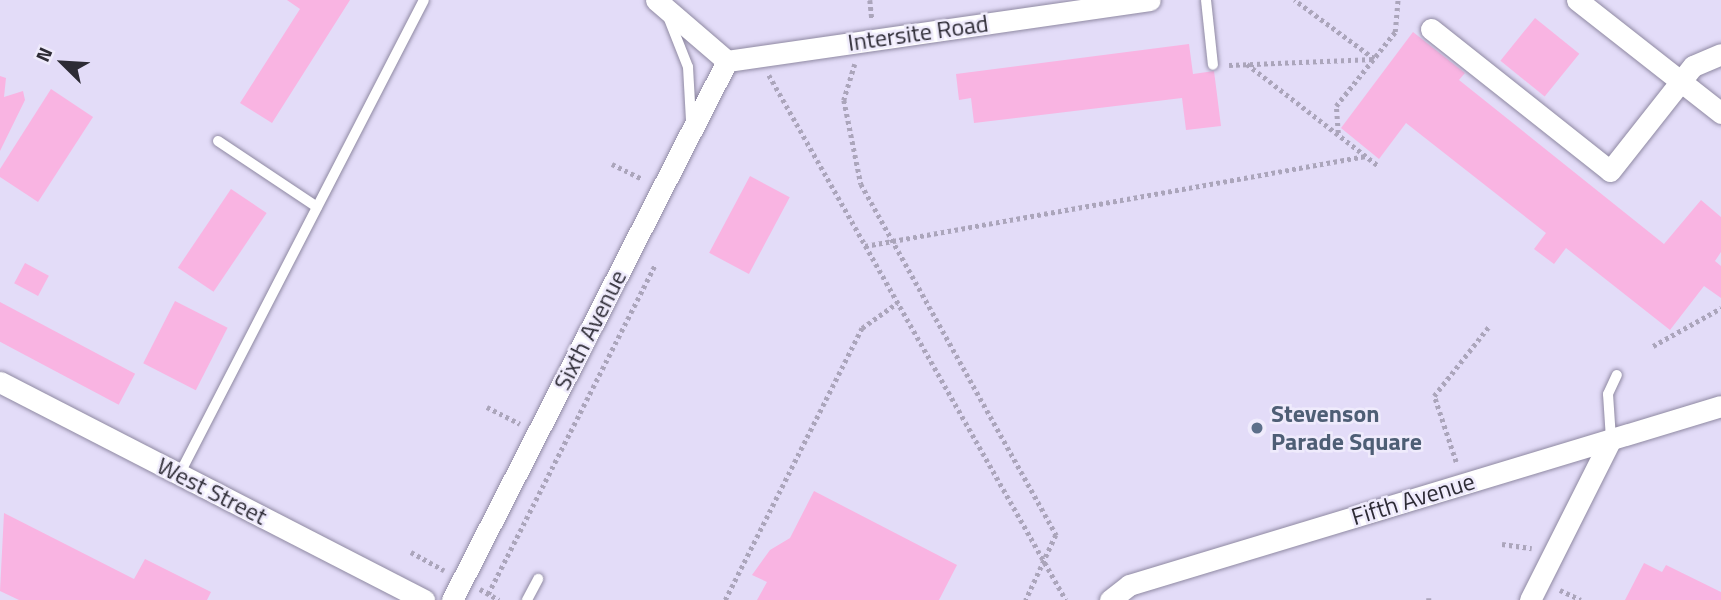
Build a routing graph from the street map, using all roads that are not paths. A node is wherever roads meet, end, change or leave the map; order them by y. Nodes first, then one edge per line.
1 (425, 0) edge
2 (655, 0) edge
3 (1150, 0) edge
4 (1206, 0) edge
5 (1577, 0) edge
6 (1431, 29) dead end
7 (1721, 54) edge
8 (727, 61) junction
9 (1213, 65) road end
10 (1721, 113) edge
11 (691, 133) junction
12 (218, 141) dead end
13 (317, 207) junction
14 (1616, 375) dead end
15 (0, 382) edge
16 (1721, 406) edge
17 (1611, 439) junction
18 (179, 474) junction
19 (538, 579) dead end
20 (424, 600) edge
21 (452, 600) edge
22 (527, 600) edge
23 (1110, 600) edge
24 (1530, 600) edge

1 - 13 lane
2 - 8 street
2 - 11 lane
3 - 8 street, Intersite Road
4 - 9 lane
5 - 10 street
6 - 7 street
8 - 11 street, Sixth Avenue
11 - 21 street, Sixth Avenue
12 - 13 lane
13 - 18 lane
14 - 17 lane
15 - 18 street, West Street
16 - 17 street, Fifth Avenue
17 - 23 street, Fifth Avenue
17 - 24 street
18 - 20 street, West Street
19 - 22 lane

